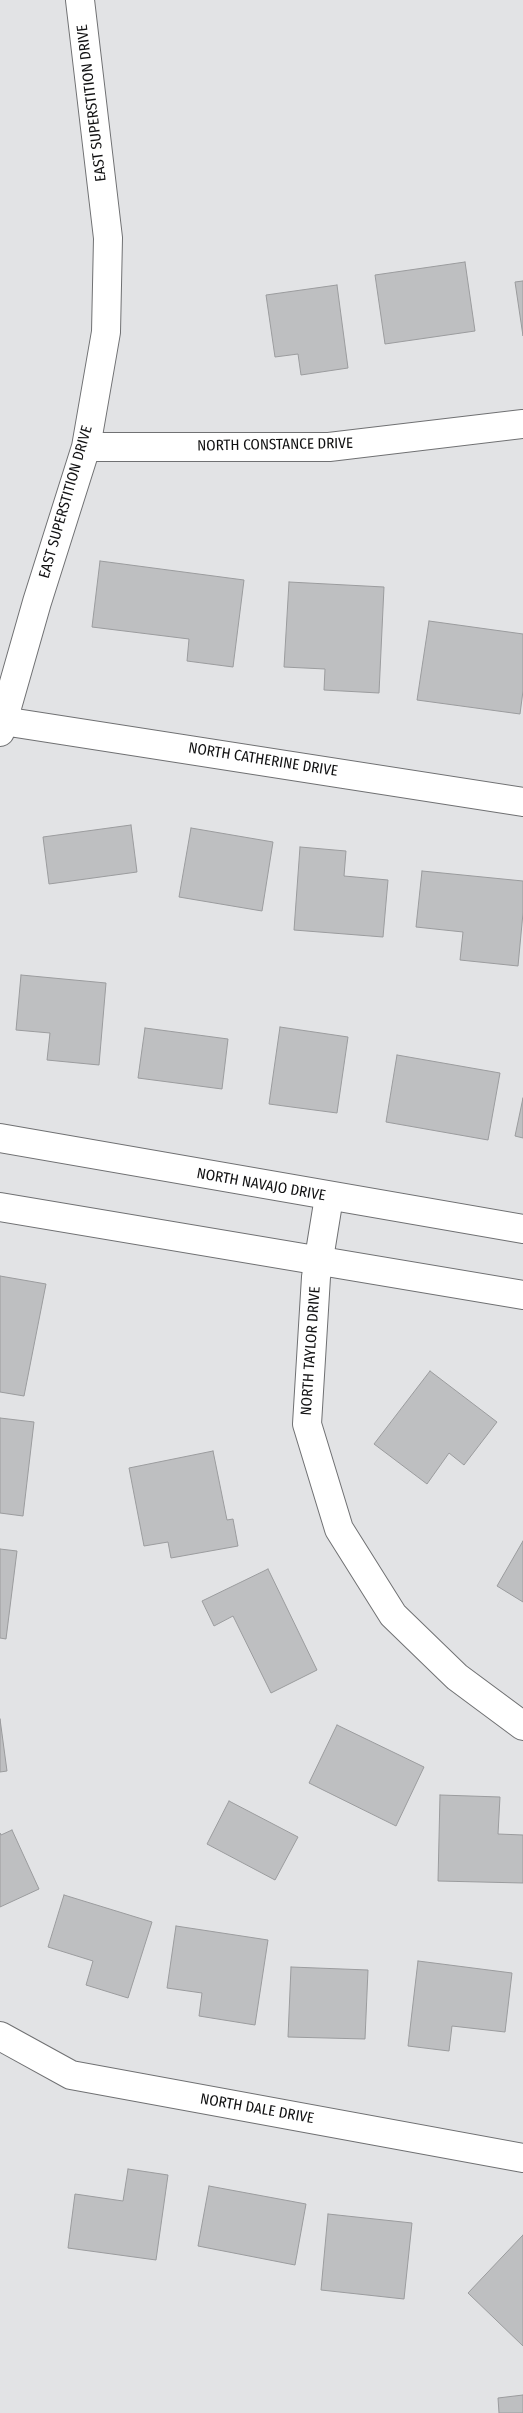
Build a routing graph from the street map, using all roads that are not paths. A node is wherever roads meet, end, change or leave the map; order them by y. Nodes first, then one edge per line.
1 (80, 0) edge
2 (523, 424) edge
3 (86, 447) junction
4 (1, 726) edge
5 (523, 802) edge
6 (0, 1138) edge
7 (329, 1197) junction
8 (0, 1207) edge
9 (523, 1229) edge
10 (319, 1260) junction
11 (523, 1295) edge
12 (523, 1726) edge
13 (0, 2036) edge
14 (523, 2158) edge

1 - 3 street, EAST SUPERSTITION DRIVE
2 - 3 street, NORTH CONSTANCE DRIVE
3 - 4 street, EAST SUPERSTITION DRIVE
4 - 5 street, NORTH CATHERINE DRIVE
6 - 7 street, NORTH NAVAJO DRIVE
7 - 9 street, NORTH NAVAJO DRIVE
7 - 10 street, NORTH TAYLOR DRIVE
8 - 10 street
10 - 11 street
10 - 12 street, NORTH TAYLOR DRIVE
13 - 14 street, NORTH DALE DRIVE

